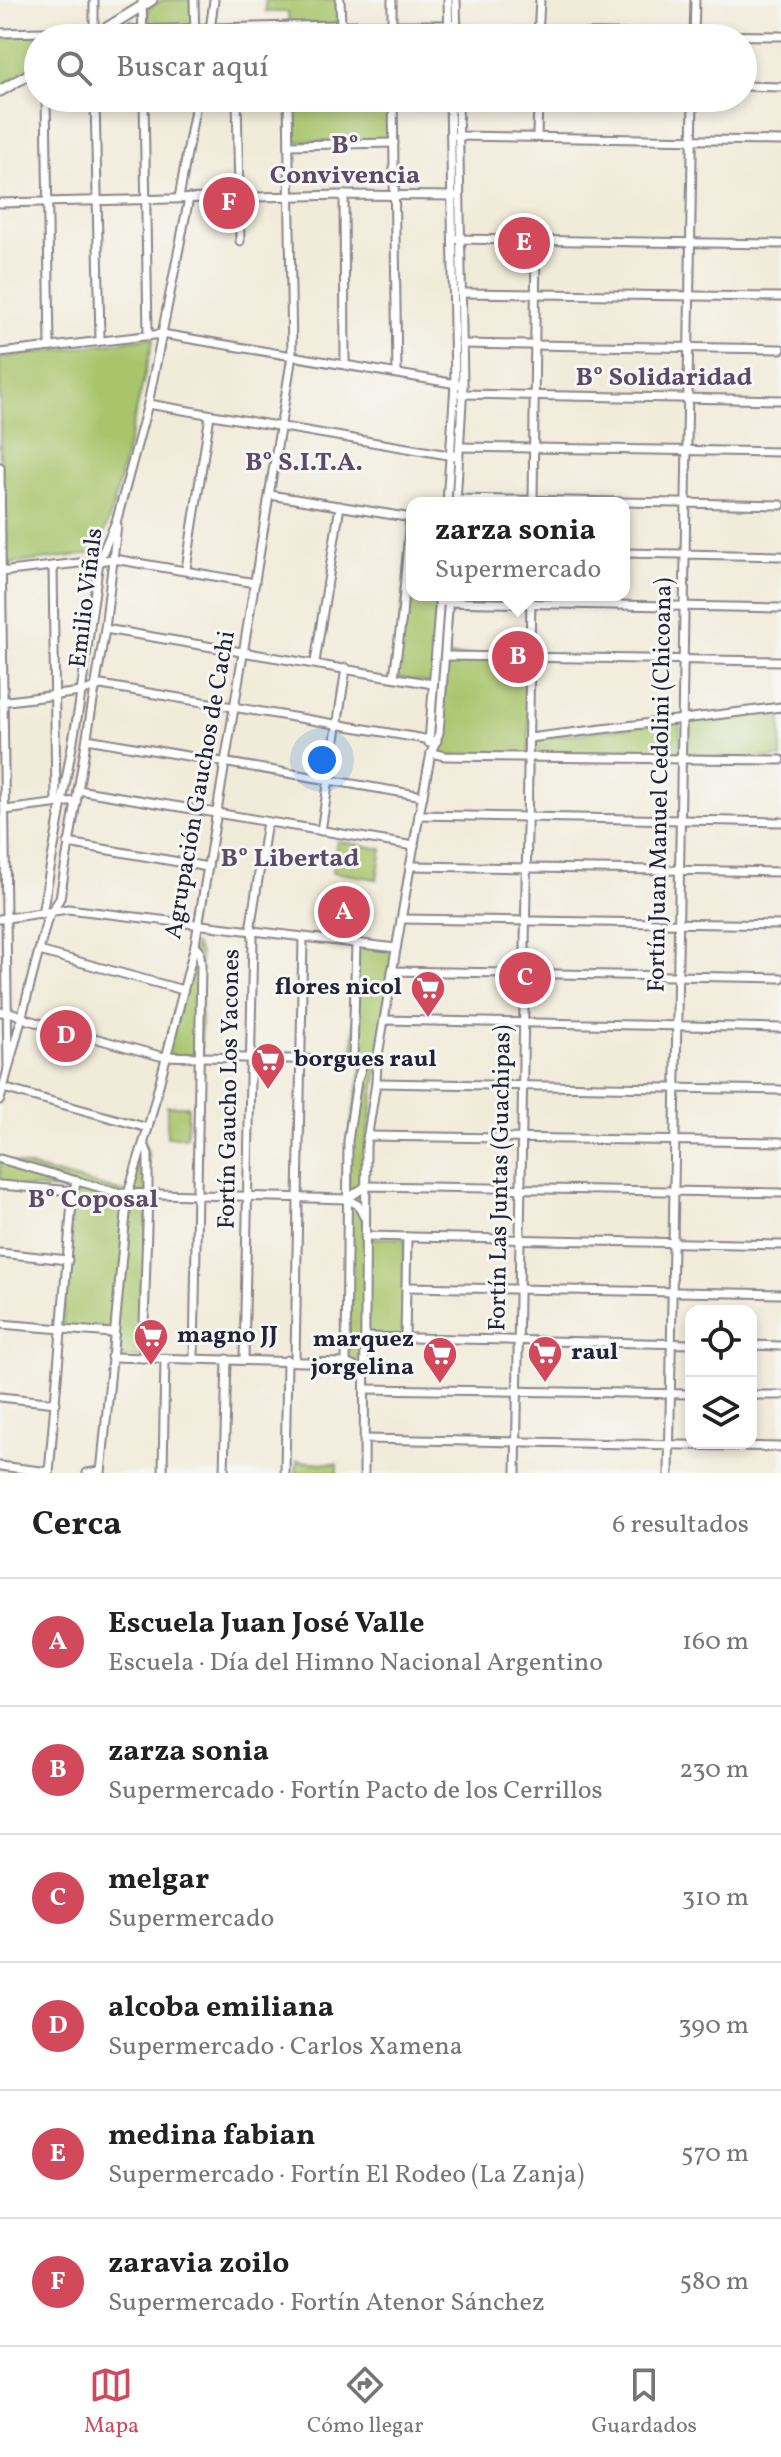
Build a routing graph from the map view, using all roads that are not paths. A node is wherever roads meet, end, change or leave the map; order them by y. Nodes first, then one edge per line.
1 (94, 0) edge
2 (152, 0) edge
3 (194, 0) edge
4 (214, 0) edge
5 (340, 0) edge
6 (392, 0) edge
7 (448, 0) edge
8 (456, 0) edge
9 (540, 0) edge
10 (695, 0) edge
11 (142, 3) edge
12 (95, 24) edge
13 (111, 24) edge
14 (143, 24) edge
15 (195, 24) edge
16 (211, 24) edge
17 (341, 24) edge
18 (392, 24) edge
19 (452, 24) edge
20 (454, 24) edge
21 (539, 24) edge
22 (694, 24) edge
23 (0, 33) edge
24 (24, 34) edge
25 (757, 36) edge
26 (781, 36) edge
27 (24, 77) edge
28 (757, 86) edge
29 (781, 87) edge
30 (0, 91) edge
31 (46, 112) edge
32 (95, 112) edge
33 (144, 112) edge
34 (195, 112) edge
35 (237, 112) edge
36 (288, 112) edge
37 (393, 112) edge
38 (451, 112) edge
39 (457, 112) edge
40 (538, 112) edge
41 (693, 112) edge
42 (454, 136) junction
43 (537, 137) junction
44 (692, 140) junction
45 (781, 141) edge
46 (394, 143) junction
47 (289, 145) junction
48 (394, 194) junction
49 (344, 195) junction
50 (291, 196) junction
51 (455, 196) junction
52 (239, 197) junction
53 (179, 198) junction
54 (189, 198) junction
55 (145, 200) junction
56 (49, 201) junction
57 (97, 201) junction
58 (0, 203) edge
59 (456, 239) junction
60 (536, 240) junction
61 (240, 241) dead end
62 (692, 243) junction
63 (781, 244) edge
64 (461, 293) junction
65 (536, 293) junction
66 (690, 296) junction
67 (781, 297) edge
68 (148, 334) junction
69 (162, 334) junction
70 (100, 340) junction
71 (462, 344) junction
72 (535, 345) junction
73 (50, 347) junction
74 (689, 348) junction
75 (781, 349) edge
76 (0, 353) edge
77 (292, 356) junction
78 (345, 364) junction
79 (397, 374) junction
80 (459, 384) junction
81 (459, 394) junction
82 (534, 396) junction
83 (688, 399) junction
84 (781, 400) edge
85 (148, 404) junction
86 (210, 415) junction
87 (280, 426) junction
88 (534, 448) junction
89 (687, 450) junction
90 (460, 451) junction
91 (781, 452) edge
92 (450, 455) junction
93 (0, 467) edge
94 (270, 495) junction
95 (447, 497) edge
96 (457, 497) edge
97 (533, 497) edge
98 (630, 503) edge
99 (687, 504) junction
100 (781, 505) edge
101 (340, 506) junction
102 (406, 517) edge
103 (117, 519) junction
104 (630, 553) edge
105 (685, 555) junction
106 (781, 556) edge
107 (114, 559) junction
108 (99, 561) junction
109 (53, 566) junction
110 (186, 569) junction
111 (98, 571) junction
112 (1, 572) edge
113 (406, 572) edge
114 (255, 583) junction
115 (110, 587) junction
116 (439, 601) edge
117 (449, 601) edge
118 (530, 601) edge
119 (569, 601) edge
120 (685, 607) junction
121 (781, 608) edge
122 (104, 633) junction
123 (89, 635) junction
124 (244, 652) junction
125 (445, 656) junction
126 (529, 656) junction
127 (684, 660) junction
128 (781, 661) edge
129 (315, 662) junction
130 (346, 668) junction
131 (394, 677) junction
132 (433, 684) junction
133 (96, 685) junction
134 (81, 692) junction
135 (55, 696) junction
136 (2, 702) edge
137 (781, 707) edge
138 (235, 708) junction
139 (683, 719) junction
140 (337, 725) junction
141 (529, 738) junction
142 (87, 739) junction
143 (433, 741) junction
144 (431, 753) junction
145 (529, 757) junction
146 (682, 759) junction
147 (781, 760) edge
148 (226, 762) junction
149 (328, 779) junction
150 (78, 790) junction
151 (423, 796) junction
152 (76, 801) junction
153 (58, 803) junction
154 (5, 810) junction
155 (217, 814) junction
156 (419, 815) junction
157 (527, 818) junction
158 (681, 819) junction
159 (267, 822) junction
160 (781, 822) edge
161 (321, 831) junction
162 (68, 843) junction
163 (414, 846) junction
164 (410, 866) junction
165 (208, 867) junction
166 (526, 868) junction
167 (680, 870) junction
168 (781, 872) edge
169 (53, 910) junction
170 (42, 914) junction
171 (3, 918) edge
172 (401, 919) junction
173 (525, 920) junction
174 (679, 923) junction
175 (781, 925) edge
176 (198, 926) junction
177 (252, 931) junction
178 (303, 937) junction
179 (356, 943) junction
180 (195, 945) junction
181 (396, 948) junction
182 (39, 951) junction
183 (392, 971) junction
184 (524, 974) junction
185 (677, 975) junction
186 (781, 978) edge
187 (183, 990) junction
188 (4, 1002) edge
189 (4, 1012) edge
190 (22, 1018) junction
191 (384, 1020) junction
192 (524, 1023) junction
193 (677, 1025) junction
194 (781, 1028) edge
195 (167, 1057) junction
196 (201, 1057) junction
197 (251, 1057) junction
198 (301, 1059) junction
199 (353, 1060) junction
200 (364, 1061) junction
201 (377, 1061) junction
202 (8, 1069) junction
203 (376, 1083) junction
204 (522, 1087) junction
205 (3, 1088) junction
206 (677, 1089) junction
207 (781, 1090) edge
208 (0, 1100) edge
209 (148, 1128) junction
210 (368, 1136) junction
211 (522, 1138) junction
212 (675, 1141) junction
213 (781, 1142) edge
214 (144, 1143) junction
215 (0, 1159) edge
216 (77, 1181) junction
217 (0, 1185) edge
218 (366, 1186) junction
219 (521, 1188) junction
220 (73, 1191) junction
221 (674, 1191) junction
222 (128, 1193) junction
223 (148, 1193) junction
224 (781, 1193) edge
225 (198, 1195) junction
226 (248, 1196) junction
227 (299, 1197) junction
228 (347, 1199) junction
229 (365, 1219) junction
230 (365, 1236) junction
231 (407, 1237) junction
232 (520, 1239) junction
233 (673, 1242) junction
234 (781, 1245) edge
235 (0, 1253) edge
236 (68, 1260) junction
237 (406, 1287) junction
238 (520, 1289) junction
239 (672, 1292) junction
240 (781, 1294) edge
241 (0, 1324) edge
242 (62, 1329) junction
243 (112, 1333) junction
244 (365, 1337) junction
245 (405, 1338) junction
246 (519, 1340) junction
247 (671, 1344) junction
248 (685, 1344) edge
249 (757, 1345) edge
250 (781, 1346) edge
251 (365, 1350) junction
252 (111, 1357) junction
253 (143, 1358) junction
254 (165, 1358) junction
255 (194, 1358) junction
256 (227, 1359) junction
257 (244, 1359) junction
258 (291, 1360) junction
259 (350, 1363) junction
260 (365, 1372) junction
261 (365, 1389) junction
262 (518, 1391) junction
263 (669, 1393) junction
264 (685, 1394) edge
265 (757, 1395) edge
266 (781, 1395) edge
267 (0, 1397) edge
268 (56, 1403) junction
269 (364, 1439) junction
270 (516, 1441) junction
271 (669, 1445) junction
272 (781, 1447) edge
273 (0, 1466) edge
274 (49, 1472) edge
275 (100, 1472) edge
276 (87, 1473) edge
277 (163, 1473) edge
278 (224, 1473) edge
279 (285, 1473) edge
280 (364, 1473) edge
281 (516, 1473) edge
282 (669, 1473) edge

1 - 12 street
2 - 11 main road
3 - 15 street
4 - 16 street
5 - 17 street
6 - 18 street
7 - 19 street
8 - 20 street
9 - 21 street
10 - 22 street
11 - 13 main road
11 - 14 street
23 - 24 street
25 - 26 street
27 - 30 main road
28 - 29 street
31 - 56 street
32 - 57 street
33 - 55 street
34 - 53 street
35 - 52 street
36 - 47 street, Agrupación Gauchos de Cachi
37 - 46 street
38 - 42 street
39 - 42 street
40 - 43 street
41 - 44 street, Fortín Juan Manuel Cedolini (Chicoana)
42 - 43 street
42 - 51 street
43 - 44 street
44 - 45 street
44 - 62 street, Fortín Juan Manuel Cedolini (Chicoana)
46 - 47 street
46 - 48 street
47 - 50 street, Agrupación Gauchos de Cachi
48 - 49 street
48 - 51 street
48 - 79 street
49 - 50 street
49 - 78 street
50 - 52 street
50 - 77 street, Agrupación Gauchos de Cachi
51 - 59 street
52 - 54 street
52 - 61 street
53 - 54 street
53 - 55 street
54 - 69 street
55 - 57 street
55 - 68 street
56 - 57 street
56 - 58 street
56 - 73 street
57 - 70 street
59 - 60 street
59 - 64 street
59 - 80 street
60 - 62 street
60 - 65 street
62 - 63 street
62 - 66 street, Fortín Juan Manuel Cedolini (Chicoana)
64 - 65 street
64 - 71 street
65 - 66 street
65 - 72 street
66 - 67 street
66 - 74 street, Fortín Juan Manuel Cedolini (Chicoana)
68 - 69 street
68 - 70 street
69 - 77 street
69 - 85 street
70 - 73 street
71 - 72 street
71 - 80 street
72 - 74 street
72 - 82 street
73 - 76 street
74 - 75 street
74 - 83 street, Fortín Juan Manuel Cedolini (Chicoana)
77 - 78 street
77 - 87 street, Agrupación Gauchos de Cachi
78 - 79 street
79 - 80 street
80 - 81 street
81 - 82 street
81 - 90 street
81 - 92 street
82 - 83 street
82 - 88 street
83 - 84 street
83 - 89 street, Fortín Juan Manuel Cedolini (Chicoana)
85 - 86 street
85 - 103 street
86 - 87 street
86 - 110 street
87 - 92 street
87 - 94 street, Agrupación Gauchos de Cachi
88 - 89 street
88 - 90 street
88 - 97 street
89 - 91 street
89 - 99 street, Fortín Juan Manuel Cedolini (Chicoana)
90 - 92 street
90 - 96 street
92 - 95 street
93 - 112 street
94 - 101 street
94 - 114 street, Agrupación Gauchos de Cachi
98 - 99 street
99 - 100 street
99 - 105 street, Fortín Juan Manuel Cedolini (Chicoana)
101 - 102 street
101 - 129 street
103 - 107 street, Emilio Viñals
103 - 108 street, Emilio Viñals
104 - 105 street
105 - 106 street
105 - 120 street, Fortín Juan Manuel Cedolini (Chicoana)
107 - 108 street
107 - 110 street
107 - 115 street, Emilio Viñals
108 - 109 street
108 - 111 street, Emilio Viñals
109 - 112 street
109 - 135 street
110 - 114 street
111 - 115 street
111 - 123 street, Emilio Viñals
112 - 136 street
113 - 131 street
114 - 124 street, Agrupación Gauchos de Cachi
115 - 122 street, Emilio Viñals
116 - 132 street
117 - 125 street
118 - 126 street, Fortín Las Juntas (Guachipas)
119 - 120 street
120 - 121 street
120 - 127 street, Fortín Juan Manuel Cedolini (Chicoana)
122 - 123 street
122 - 124 street
122 - 133 street, Emilio Viñals
123 - 134 street, Emilio Viñals
124 - 129 street
124 - 138 street, Agrupación Gauchos de Cachi
125 - 126 street
125 - 143 street
126 - 127 street
126 - 141 street, Fortín Las Juntas (Guachipas)
127 - 128 street
127 - 139 street, Fortín Juan Manuel Cedolini (Chicoana)
129 - 130 street
130 - 131 street
130 - 140 street
131 - 132 street
132 - 143 street
133 - 134 street
133 - 138 street
133 - 142 street, Emilio Viñals
134 - 135 street
134 - 153 street, Emilio Viñals
135 - 136 street
135 - 153 street
136 - 154 street
137 - 139 street
138 - 140 street
138 - 148 street, Agrupación Gauchos de Cachi
139 - 141 street
139 - 146 street, Fortín Juan Manuel Cedolini (Chicoana)
140 - 143 street
140 - 149 street
141 - 145 street, Fortín Las Juntas (Guachipas)
142 - 148 street
142 - 150 street, Emilio Viñals
143 - 144 street
144 - 145 street
144 - 151 street
145 - 146 street
145 - 157 street, Fortín Las Juntas (Guachipas)
146 - 147 street
146 - 158 street, Fortín Juan Manuel Cedolini (Chicoana)
148 - 149 street
148 - 155 street, Agrupación Gauchos de Cachi
149 - 151 street
149 - 161 street
150 - 152 street, Emilio Viñals
150 - 155 street
151 - 156 street
152 - 153 street
152 - 162 street, Emilio Viñals
153 - 154 street
153 - 170 street, Emilio Viñals
154 - 171 street
155 - 159 street
155 - 165 street, Agrupación Gauchos de Cachi
156 - 157 street
156 - 163 street
157 - 158 street
157 - 166 street, Fortín Las Juntas (Guachipas)
158 - 160 street
158 - 167 street, Fortín Juan Manuel Cedolini (Chicoana)
159 - 161 street
159 - 177 street, Fortín Gaucho Los Yacones
161 - 163 street
162 - 165 street
162 - 169 street, Emilio Viñals
163 - 164 street
164 - 166 street
164 - 172 street
165 - 176 street, Agrupación Gauchos de Cachi
166 - 167 street
166 - 173 street, Fortín Las Juntas (Guachipas)
167 - 168 street
167 - 174 street, Fortín Juan Manuel Cedolini (Chicoana)
169 - 170 street
169 - 176 street
169 - 182 street, Emilio Viñals
170 - 171 street
171 - 188 street
172 - 173 street
172 - 181 street
173 - 174 street
173 - 184 street, Fortín Las Juntas (Guachipas)
174 - 175 street
174 - 185 street, Fortín Juan Manuel Cedolini (Chicoana)
176 - 177 street
176 - 180 street, Agrupación Gauchos de Cachi
177 - 178 street
177 - 197 street, Fortín Gaucho Los Yacones
178 - 179 street
178 - 198 street
179 - 181 street
179 - 199 street
180 - 187 street, Agrupación Gauchos de Cachi
180 - 196 street
181 - 183 street
182 - 187 street
182 - 190 street, Emilio Viñals
183 - 184 street
183 - 191 street
184 - 185 street
184 - 192 street, Fortín Las Juntas (Guachipas)
185 - 186 street
185 - 193 street, Fortín Juan Manuel Cedolini (Chicoana)
187 - 195 street, Agrupación Gauchos de Cachi
188 - 189 street
189 - 190 street
189 - 202 street
190 - 195 street
190 - 202 street, Emilio Viñals
191 - 192 street
191 - 201 street
192 - 193 street
192 - 204 street, Fortín Las Juntas (Guachipas)
193 - 194 street
193 - 206 street, Fortín Juan Manuel Cedolini (Chicoana)
195 - 196 street
195 - 209 street, Agrupación Gauchos de Cachi
196 - 197 street
196 - 225 street
197 - 198 street
197 - 226 street, Fortín Gaucho Los Yacones
198 - 199 street
198 - 227 street
199 - 200 street
200 - 201 street
200 - 228 street
201 - 203 street
202 - 205 street
203 - 204 street
203 - 210 street
204 - 206 street
204 - 211 street, Fortín Las Juntas (Guachipas)
205 - 208 street
205 - 209 street
206 - 207 street
206 - 212 street, Fortín Juan Manuel Cedolini (Chicoana)
209 - 214 street, Agrupación Gauchos de Cachi
210 - 211 street
210 - 218 street
211 - 212 street
211 - 219 street, Fortín Las Juntas (Guachipas)
212 - 213 street
212 - 221 street, Fortín Juan Manuel Cedolini (Chicoana)
214 - 222 street, Agrupación Gauchos de Cachi
214 - 223 street
215 - 216 street
216 - 220 street
216 - 222 street
217 - 220 street
218 - 219 street
218 - 228 street
218 - 229 street
219 - 221 street
219 - 232 street, Fortín Las Juntas (Guachipas)
220 - 236 street
221 - 224 street
221 - 233 street, Fortín Juan Manuel Cedolini (Chicoana)
222 - 223 street
222 - 243 street, Agrupación Gauchos de Cachi
223 - 225 street
223 - 253 street
225 - 226 street
225 - 255 street
226 - 227 street
226 - 257 street, Fortín Gaucho Los Yacones
227 - 228 street
227 - 258 street
228 - 229 street
228 - 259 street
229 - 230 street
230 - 231 street
230 - 244 street
231 - 232 street
231 - 237 street
232 - 233 street
232 - 238 street, Fortín Las Juntas (Guachipas)
233 - 234 street
233 - 239 street, Fortín Juan Manuel Cedolini (Chicoana)
235 - 236 street
236 - 242 street
237 - 238 street
237 - 245 street
238 - 239 street
238 - 246 street, Fortín Las Juntas (Guachipas)
239 - 240 street
239 - 247 street, Fortín Juan Manuel Cedolini (Chicoana)
241 - 242 street
242 - 243 street
242 - 268 street
243 - 252 street, Agrupación Gauchos de Cachi
244 - 245 street
244 - 251 street
245 - 246 street
246 - 247 street
246 - 262 street, Fortín Las Juntas (Guachipas)
247 - 248 street
247 - 263 street, Fortín Juan Manuel Cedolini (Chicoana)
249 - 250 street
251 - 259 street
251 - 260 street
252 - 253 street
252 - 275 street, Agrupación Gauchos de Cachi
253 - 254 street
254 - 255 street
254 - 277 street
255 - 256 street
256 - 257 street
256 - 278 street
257 - 258 street
258 - 259 street
258 - 279 street
259 - 260 street
260 - 261 street
261 - 262 street
261 - 269 street
262 - 263 street
262 - 270 street, Fortín Las Juntas (Guachipas)
263 - 264 street
263 - 271 street, Fortín Juan Manuel Cedolini (Chicoana)
265 - 266 street
267 - 268 street
268 - 274 street
269 - 270 street
269 - 280 street
270 - 271 street
270 - 281 street, Fortín Las Juntas (Guachipas)
271 - 272 street
271 - 282 street, Fortín Juan Manuel Cedolini (Chicoana)
273 - 274 street
275 - 276 street

